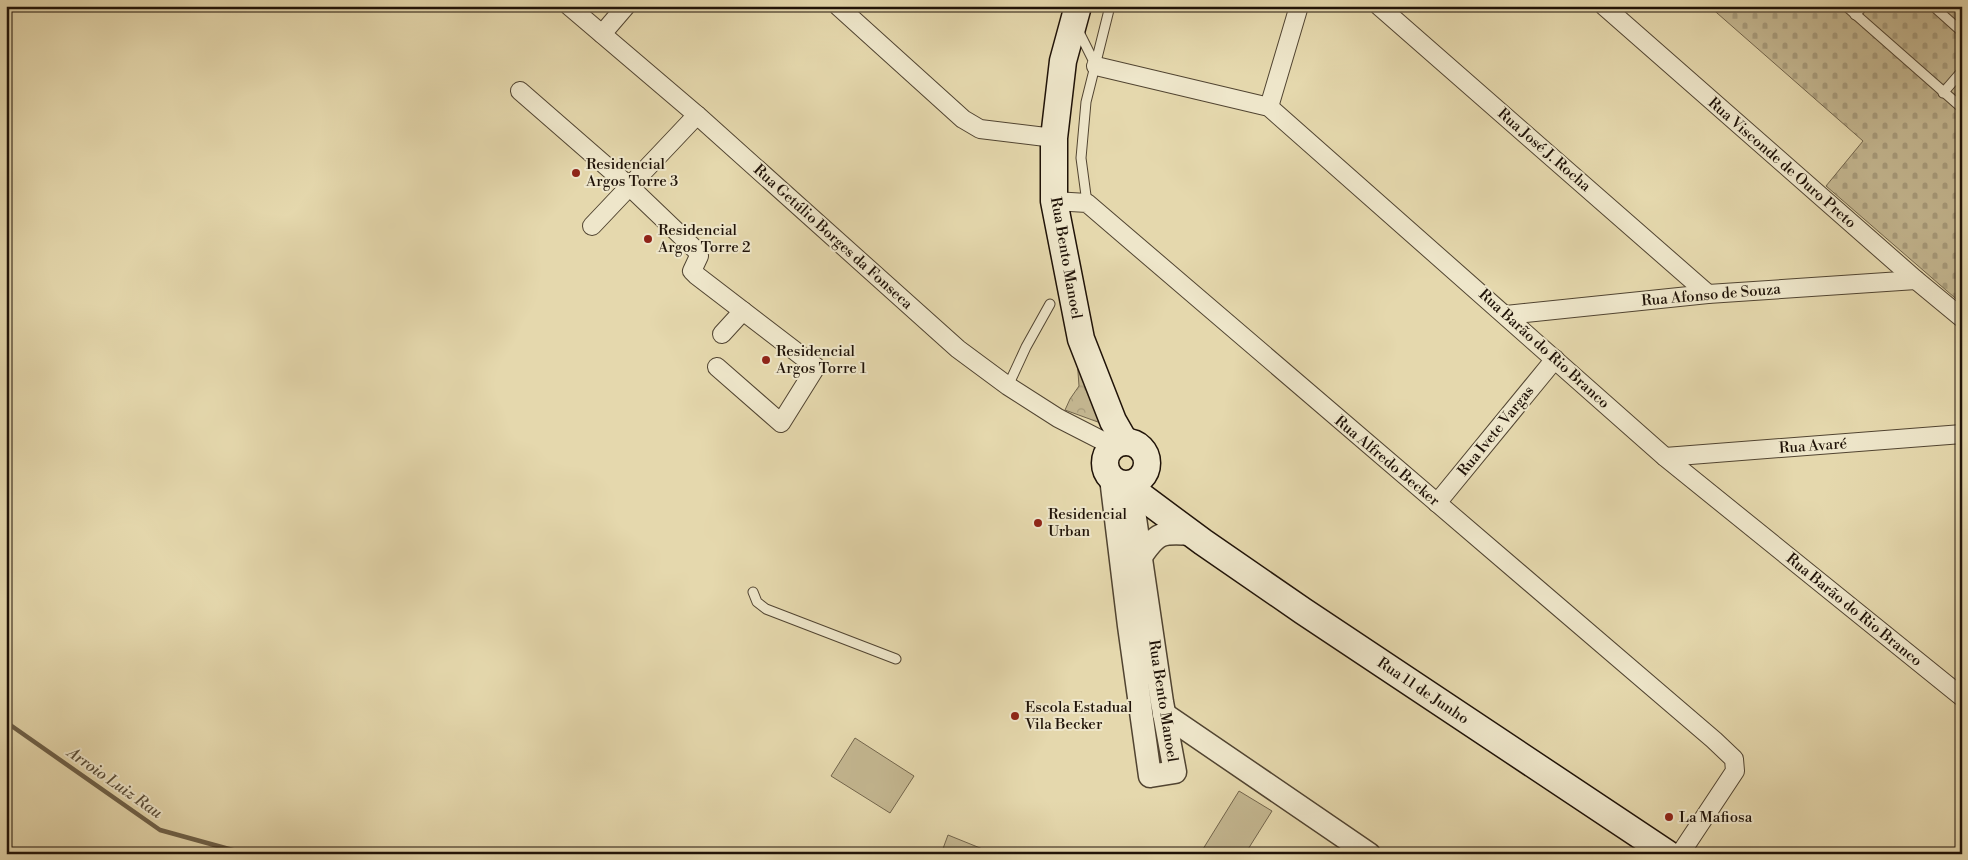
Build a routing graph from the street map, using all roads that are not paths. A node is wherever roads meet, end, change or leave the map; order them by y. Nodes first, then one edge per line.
1 (569, 6) edge
2 (626, 6) edge
3 (838, 6) edge
4 (1110, 6) edge
5 (1300, 6) edge
6 (1379, 6) edge
7 (1604, 6) edge
8 (1846, 6) edge
9 (1863, 6) edge
10 (1934, 6) edge
11 (1076, 14) edge
12 (1855, 14) junction
13 (1962, 32) edge
14 (602, 34) junction
15 (1096, 66) junction
16 (1962, 71) edge
17 (520, 90) dead end
18 (1943, 93) junction
19 (1270, 107) junction
20 (1962, 108) edge
21 (697, 115) junction
22 (1054, 138) junction
23 (630, 186) junction
24 (1054, 201) junction
25 (1087, 203) junction
26 (592, 226) dead end
27 (1916, 280) junction
28 (1708, 294) junction
29 (1050, 304) dead end
30 (743, 311) junction
31 (1506, 315) junction
32 (1962, 318) edge
33 (722, 334) dead end
34 (1555, 359) junction
35 (717, 367) dead end
36 (1008, 386) junction
37 (1962, 434) edge
38 (1118, 444) junction
39 (1665, 457) junction
40 (1128, 479) junction
41 (1437, 503) junction
42 (1187, 530) junction
43 (1140, 558) junction
44 (752, 592) dead end
45 (896, 660) dead end
46 (1962, 697) edge
47 (1164, 714) junction
48 (1368, 854) edge
49 (1668, 854) edge
50 (1680, 854) edge

1 - 14 street, Rua Getúlio Borges da Fonseca
2 - 14 street
3 - 22 street
4 - 15 lane
5 - 19 street
6 - 28 street, Rua José J. Rocha
7 - 27 street, Rua Visconde de Ouro Preto
8 - 12 lane
9 - 12 lane
10 - 13 lane
11 - 15 lane
11 - 22 main road, Rua Bento Manoel
12 - 18 lane
14 - 21 street, Rua Getúlio Borges da Fonseca
15 - 19 street, Rua Barão do Rio Branco
15 - 25 lane
16 - 18 lane
17 - 23 street
18 - 20 lane
19 - 31 street, Rua Barão do Rio Branco
21 - 23 street
21 - 36 street, Rua Getúlio Borges da Fonseca
22 - 24 main road, Rua Bento Manoel
23 - 26 street
23 - 30 street
24 - 25 street
24 - 38 main road, Rua Bento Manoel
25 - 41 street, Rua Alfredo Becker
27 - 28 street, Rua Afonso de Souza
27 - 32 street, Rua Visconde de Ouro Preto
28 - 31 street, Rua Afonso de Souza
29 - 36 lane
30 - 33 street
30 - 35 street
31 - 34 street, Rua Barão do Rio Branco
34 - 39 street, Rua Barão do Rio Branco
34 - 41 street, Rua Ivete Vargas
36 - 38 street, Rua Getúlio Borges da Fonseca
37 - 39 street, Rua Avaré
38 - 40 main road
38 - 40 main road
39 - 46 street, Rua Barão do Rio Branco
40 - 42 main road, Rua 11 de Junho
40 - 43 street, Rua Bento Manoel
40 - 47 street, Rua Bento Manoel
41 - 50 street, Rua Alfredo Becker
42 - 43 street
42 - 49 main road, Rua 11 de Junho
43 - 47 street, Rua Bento Manoel
44 - 45 lane
47 - 48 street

